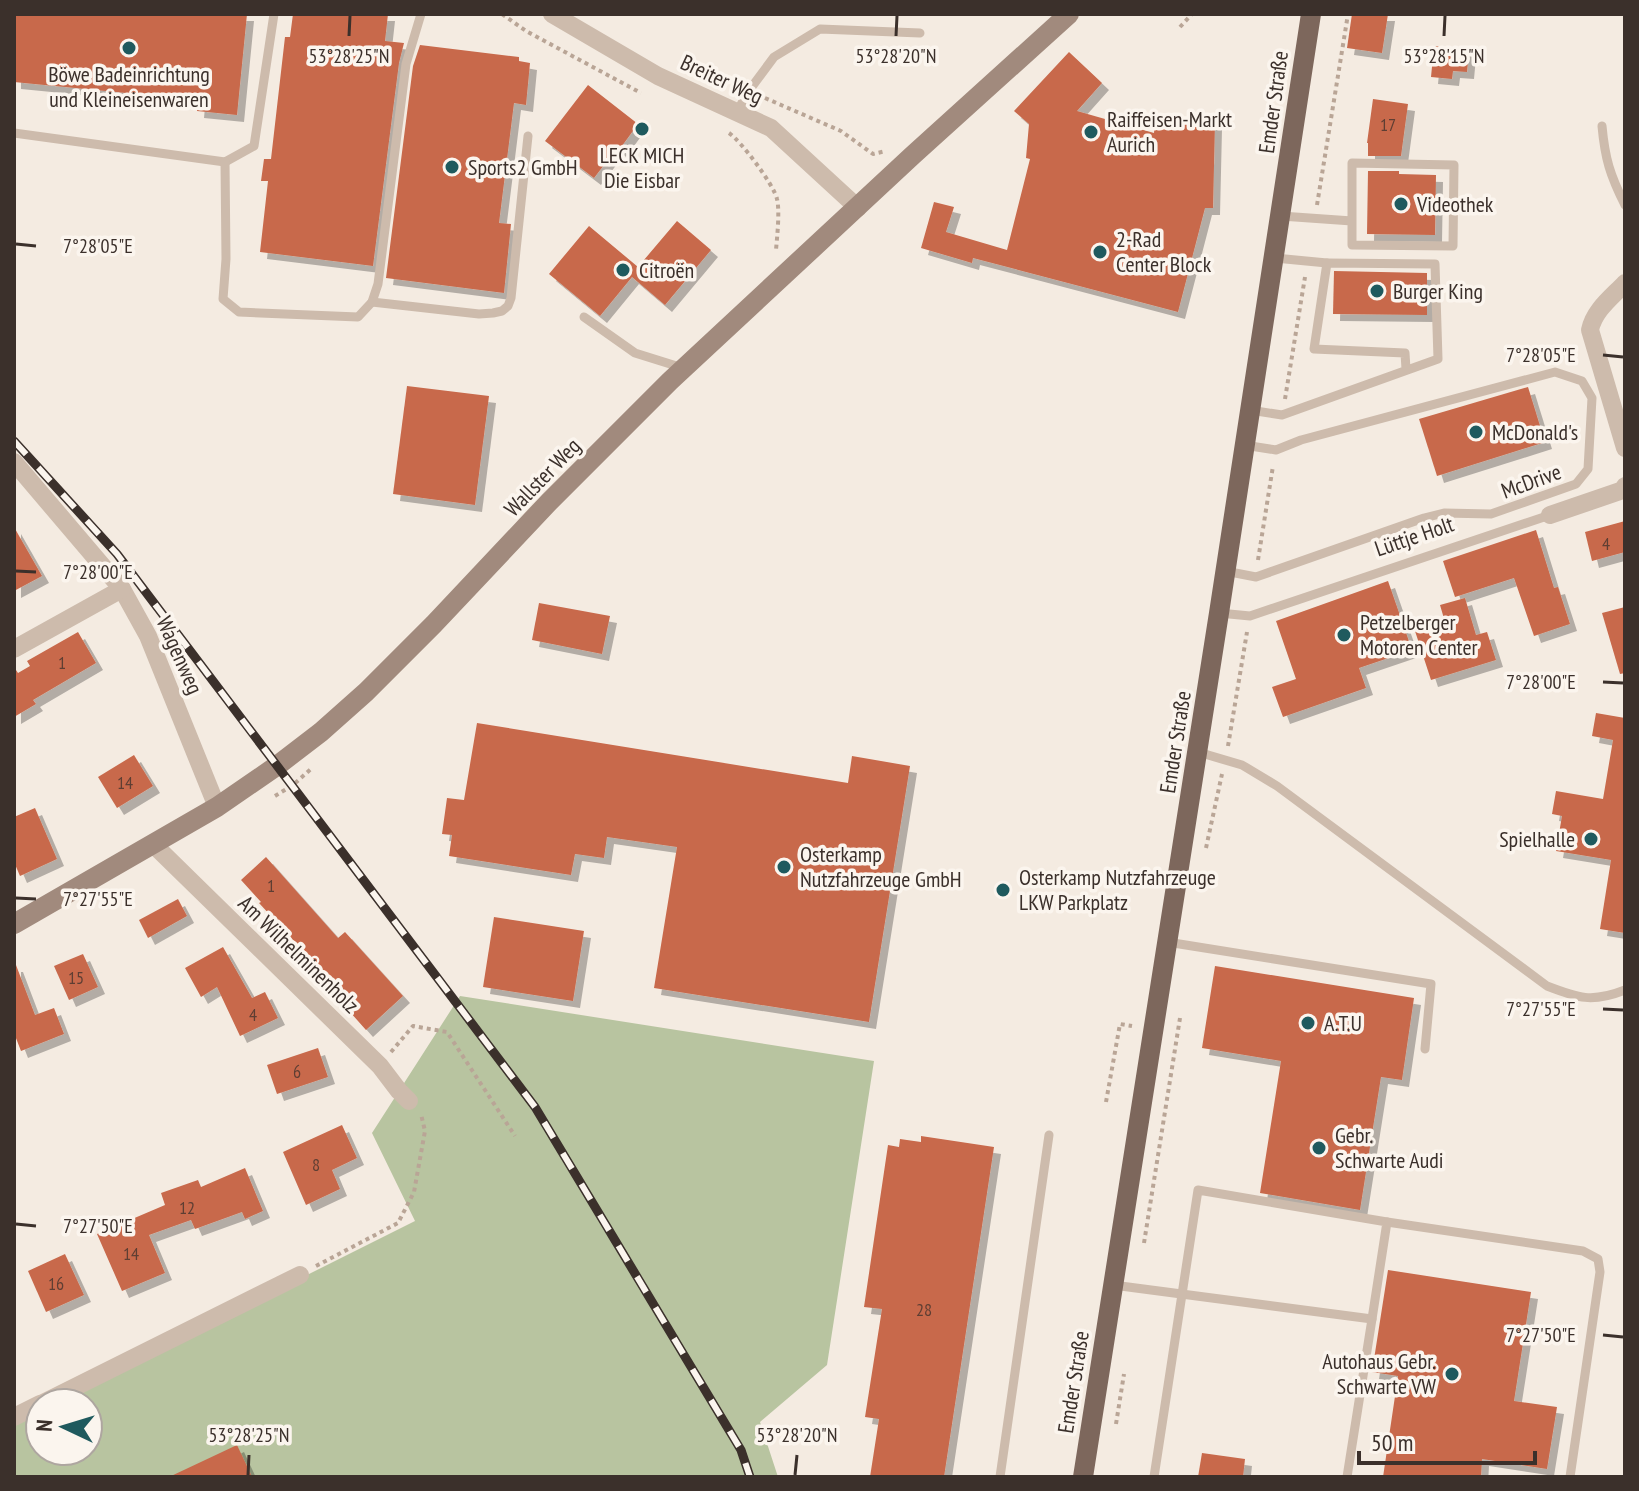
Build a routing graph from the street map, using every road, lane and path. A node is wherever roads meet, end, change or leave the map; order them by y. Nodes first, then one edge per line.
1 (274, 14) edge
2 (421, 14) edge
3 (502, 14) edge
4 (552, 14) edge
5 (1069, 14) edge
6 (1192, 14) edge
7 (1311, 14) edge
8 (1180, 27) dead end
9 (920, 33) dead end
10 (650, 97) dead end
11 (737, 112) junction
12 (1602, 126) dead end
13 (725, 131) dead end
14 (14, 133) edge
15 (528, 136) dead end
16 (225, 162) junction
17 (1625, 205) edge
18 (858, 208) junction
19 (1281, 216) junction
20 (1352, 221) junction
21 (776, 250) dead end
22 (1275, 258) junction
23 (1327, 263) junction
24 (1625, 283) edge
25 (372, 302) junction
26 (584, 317) dead end
27 (683, 369) junction
28 (1406, 369) junction
29 (1250, 410) junction
30 (1244, 445) junction
31 (1625, 448) edge
32 (14, 462) edge
33 (1624, 488) edge
34 (1550, 515) joint
35 (1225, 571) junction
36 (122, 589) junction
37 (1219, 613) junction
38 (14, 649) edge
39 (1197, 752) junction
40 (217, 807) junction
41 (153, 844) junction
42 (14, 924) edge
43 (1167, 942) junction
44 (1625, 990) edge
45 (1425, 1049) dead end
46 (380, 1066) junction
47 (409, 1101) joint
48 (1049, 1135) dead end
49 (515, 1136) dead end
50 (1387, 1222) junction
51 (300, 1275) joint
52 (1113, 1285) junction
53 (1182, 1294) junction
54 (1372, 1319) junction
55 (75, 1387) edge
56 (1000, 1477) edge
57 (1083, 1477) edge
58 (1154, 1477) edge
59 (1347, 1477) edge
60 (1570, 1477) edge

1 - 16 lane
2 - 25 lane
3 - 10 path
4 - 11 street, Breiter Weg
5 - 18 street, Wallster Weg
6 - 8 path
7 - 19 main road, Emder Straße
9 - 11 lane
11 - 18 street, Breiter Weg
12 - 17 lane
13 - 21 path
14 - 16 lane
15 - 25 lane
16 - 25 lane
18 - 27 street, Wallster Weg
19 - 20 lane
19 - 22 main road, Emder Straße
20 - 20 lane
22 - 23 lane
22 - 29 main road, Emder Straße
23 - 28 lane
23 - 28 lane
24 - 31 street
26 - 27 lane
27 - 40 street, Wallster Weg
28 - 29 lane
29 - 30 main road, Emder Straße
30 - 35 main road, Emder Straße
30 - 35 lane, McDrive
32 - 36 street, Wagenweg
33 - 34 street, Lüttje Holt
34 - 37 lane, Lüttje Holt
35 - 37 main road, Emder Straße
36 - 38 street
36 - 40 street, Wagenweg
37 - 39 main road, Emder Straße
39 - 43 main road, Emder Straße
39 - 44 lane
40 - 41 street, Wallster Weg
41 - 42 street, Wallster Weg
41 - 46 street, Am Wilhelminenholz
43 - 45 lane
43 - 52 main road, Emder Straße
46 - 47 street, Am Wilhelminenholz
46 - 49 path
47 - 51 path
48 - 56 lane
50 - 53 lane
50 - 54 lane
50 - 60 lane
51 - 55 street
52 - 53 lane
52 - 57 main road, Emder Straße
53 - 54 lane
53 - 58 lane
54 - 59 lane

